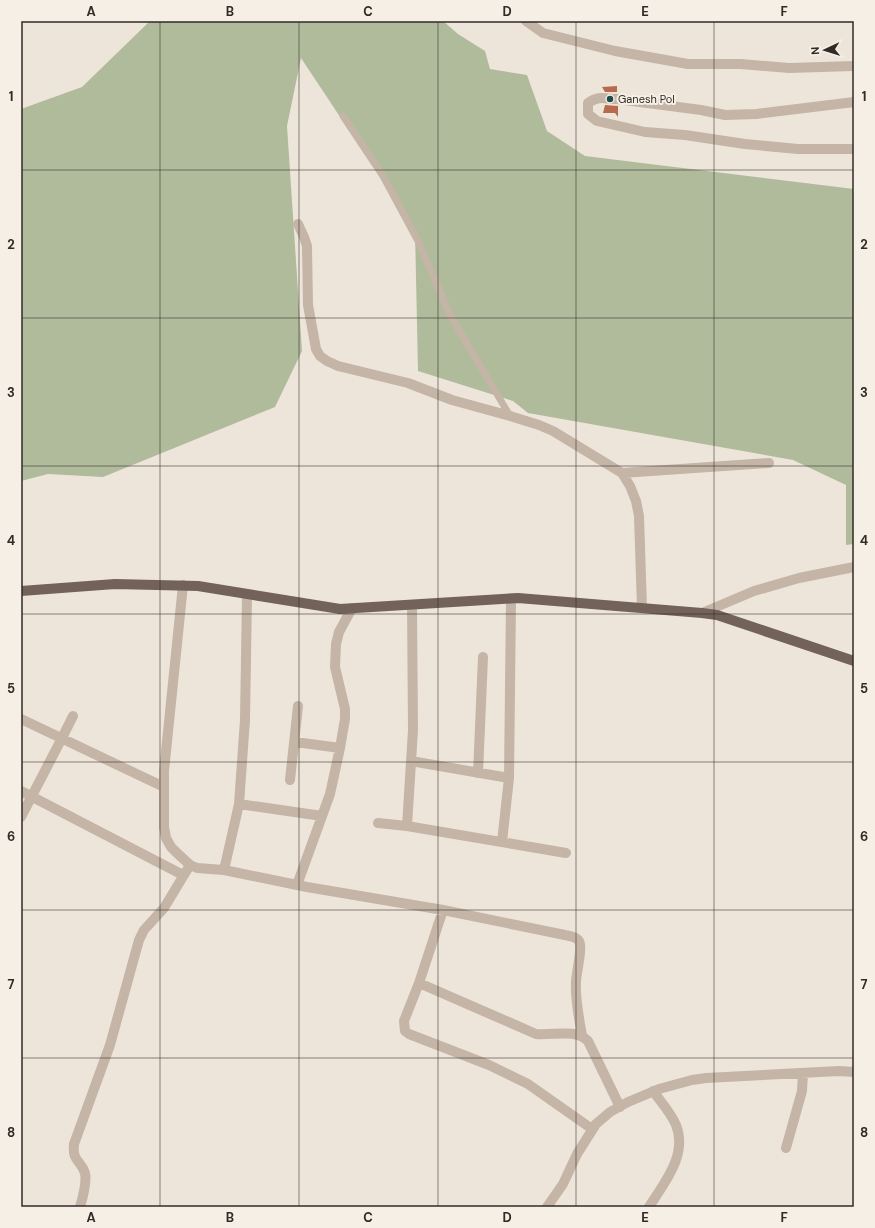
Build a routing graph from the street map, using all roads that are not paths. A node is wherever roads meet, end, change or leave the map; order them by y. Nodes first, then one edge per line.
1 (526, 21) edge
2 (854, 66) edge
3 (854, 102) edge
4 (343, 116) dead end
5 (854, 149) edge
6 (298, 224) dead end
7 (510, 416) junction
8 (769, 462) dead end
9 (622, 474) junction
10 (854, 567) edge
11 (183, 585) junction
12 (21, 591) edge
13 (247, 595) junction
14 (511, 599) junction
15 (412, 605) junction
16 (352, 608) junction
17 (642, 608) junction
18 (702, 613) junction
19 (483, 657) dead end
20 (854, 661) edge
21 (298, 706) dead end
22 (73, 716) dead end
23 (21, 719) edge
24 (62, 738) junction
25 (294, 742) junction
26 (340, 748) junction
27 (411, 761) junction
28 (478, 773) junction
29 (509, 778) junction
30 (290, 780) dead end
31 (164, 787) junction
32 (21, 791) edge
33 (31, 797) junction
34 (239, 804) junction
35 (322, 816) junction
36 (21, 817) edge
37 (378, 822) dead end
38 (407, 826) junction
39 (502, 842) junction
40 (566, 853) dead end
41 (190, 865) junction
42 (224, 870) junction
43 (183, 876) junction
44 (297, 884) junction
45 (443, 910) junction
46 (419, 983) junction
47 (582, 1035) junction
48 (854, 1072) edge
49 (803, 1073) junction
50 (653, 1091) junction
51 (620, 1107) junction
52 (592, 1129) junction
53 (786, 1148) dead end
54 (80, 1207) edge
55 (547, 1207) edge
56 (648, 1207) edge

1 - 2 street
3 - 5 street
4 - 7 lane
6 - 7 street
7 - 9 street
8 - 9 street
9 - 17 street
10 - 18 street
11 - 12 main road
11 - 13 main road
11 - 31 street
13 - 16 main road
13 - 34 street
14 - 15 main road
14 - 17 main road
14 - 29 street
15 - 16 main road
15 - 27 street
16 - 26 street
17 - 18 main road
18 - 20 main road
19 - 28 street
21 - 25 street
22 - 24 street
23 - 24 street
24 - 31 street
24 - 33 street
25 - 26 street
25 - 30 street
26 - 35 street
27 - 28 street
27 - 38 street
28 - 29 street
29 - 39 street
31 - 41 street
32 - 33 street
33 - 36 street
33 - 43 street
34 - 35 street
34 - 42 street
35 - 44 street
37 - 38 street
38 - 39 street
39 - 40 street
41 - 42 street
41 - 43 street
42 - 44 street
43 - 54 street
44 - 45 street
45 - 46 street
45 - 47 street
46 - 47 street
46 - 52 street
47 - 51 street
48 - 49 street
49 - 50 street
49 - 53 street
50 - 51 street
50 - 56 street
51 - 52 street
52 - 55 street

